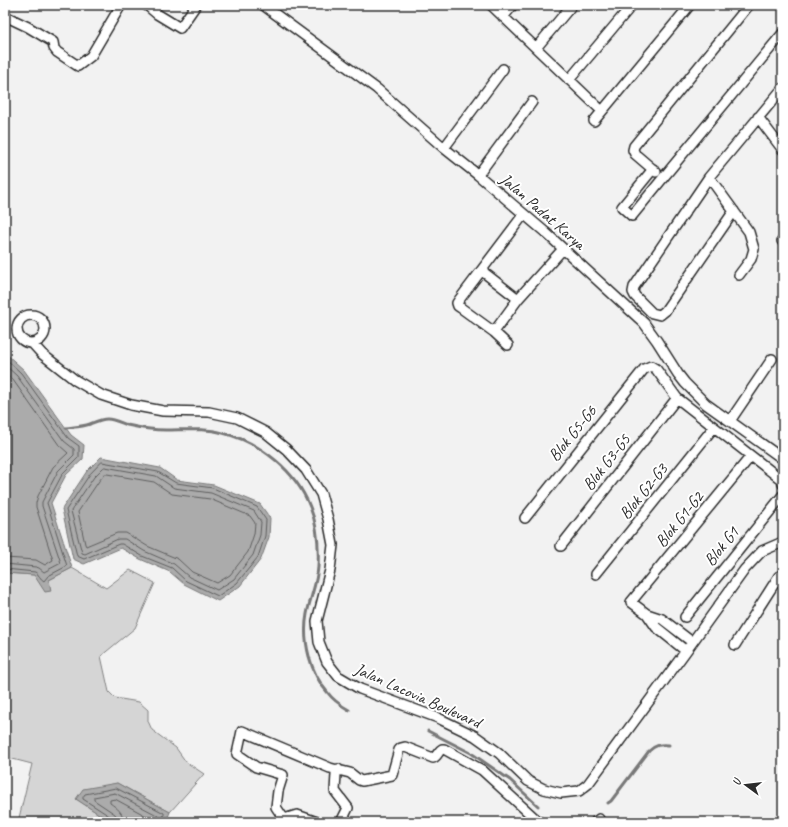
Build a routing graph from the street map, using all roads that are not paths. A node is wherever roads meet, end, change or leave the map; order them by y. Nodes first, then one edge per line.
1 (121, 5) edge
2 (196, 5) edge
3 (491, 5) edge
4 (513, 5) edge
5 (572, 5) edge
6 (632, 5) edge
7 (690, 5) edge
8 (750, 5) edge
9 (150, 6) edge
10 (268, 6) edge
11 (5, 16) edge
12 (503, 17) junction
13 (783, 33) edge
14 (536, 48) junction
15 (503, 69) dead end
16 (569, 80) junction
17 (783, 88) edge
18 (532, 102) dead end
19 (602, 111) junction
20 (758, 117) junction
21 (594, 121) dead end
22 (444, 148) junction
23 (783, 150) edge
24 (653, 169) junction
25 (478, 175) junction
26 (709, 177) junction
27 (663, 178) junction
28 (734, 211) junction
29 (524, 214) junction
30 (563, 248) junction
31 (482, 271) junction
32 (739, 275) dead end
33 (518, 299) junction
34 (494, 332) junction
35 (32, 343) dead end
36 (508, 345) dead end
37 (772, 359) dead end
38 (677, 398) junction
39 (730, 421) junction
40 (714, 427) junction
41 (751, 456) junction
42 (783, 459) edge
43 (783, 484) edge
44 (783, 495) edge
45 (525, 518) dead end
46 (783, 542) edge
47 (561, 546) dead end
48 (596, 574) dead end
49 (779, 576) dead end
50 (647, 614) junction
51 (685, 617) dead end
52 (692, 642) junction
53 (735, 645) dead end
54 (686, 651) junction
55 (338, 769) junction
56 (317, 822) edge
57 (341, 822) edge
58 (539, 822) edge

1 - 11 street
2 - 9 street
3 - 12 street
4 - 12 street
5 - 14 street
6 - 16 street
7 - 19 street
8 - 24 street
10 - 22 street, Jalan Padat Karya
12 - 14 street
13 - 27 street
14 - 16 street
15 - 22 street
16 - 19 street
17 - 20 street
18 - 25 street
19 - 21 street
20 - 23 street
20 - 26 street
22 - 25 street, Jalan Padat Karya
24 - 27 street
24 - 27 street
25 - 29 street, Jalan Padat Karya
26 - 28 street
26 - 28 street
28 - 32 street
29 - 30 street, Jalan Padat Karya
29 - 31 street
30 - 33 street
30 - 39 street, Jalan Padat Karya
31 - 33 street
31 - 34 street
33 - 34 street
34 - 36 street
35 - 54 street, Jalan Lacovia Boulevard
37 - 39 street
38 - 40 street
38 - 45 street, Blok G5-G6
38 - 47 street, Blok G3-G5
39 - 42 street, Jalan Padat Karya
40 - 41 street
40 - 48 street, Blok G2-G3
41 - 43 street
41 - 50 street, Blok G1-G2
44 - 51 street, Blok G1
46 - 52 street, Jalan Lacovia Boulevard
49 - 53 street
50 - 52 street
50 - 54 street
52 - 54 street, Jalan Lacovia Boulevard
55 - 56 street
55 - 57 street
55 - 58 street

